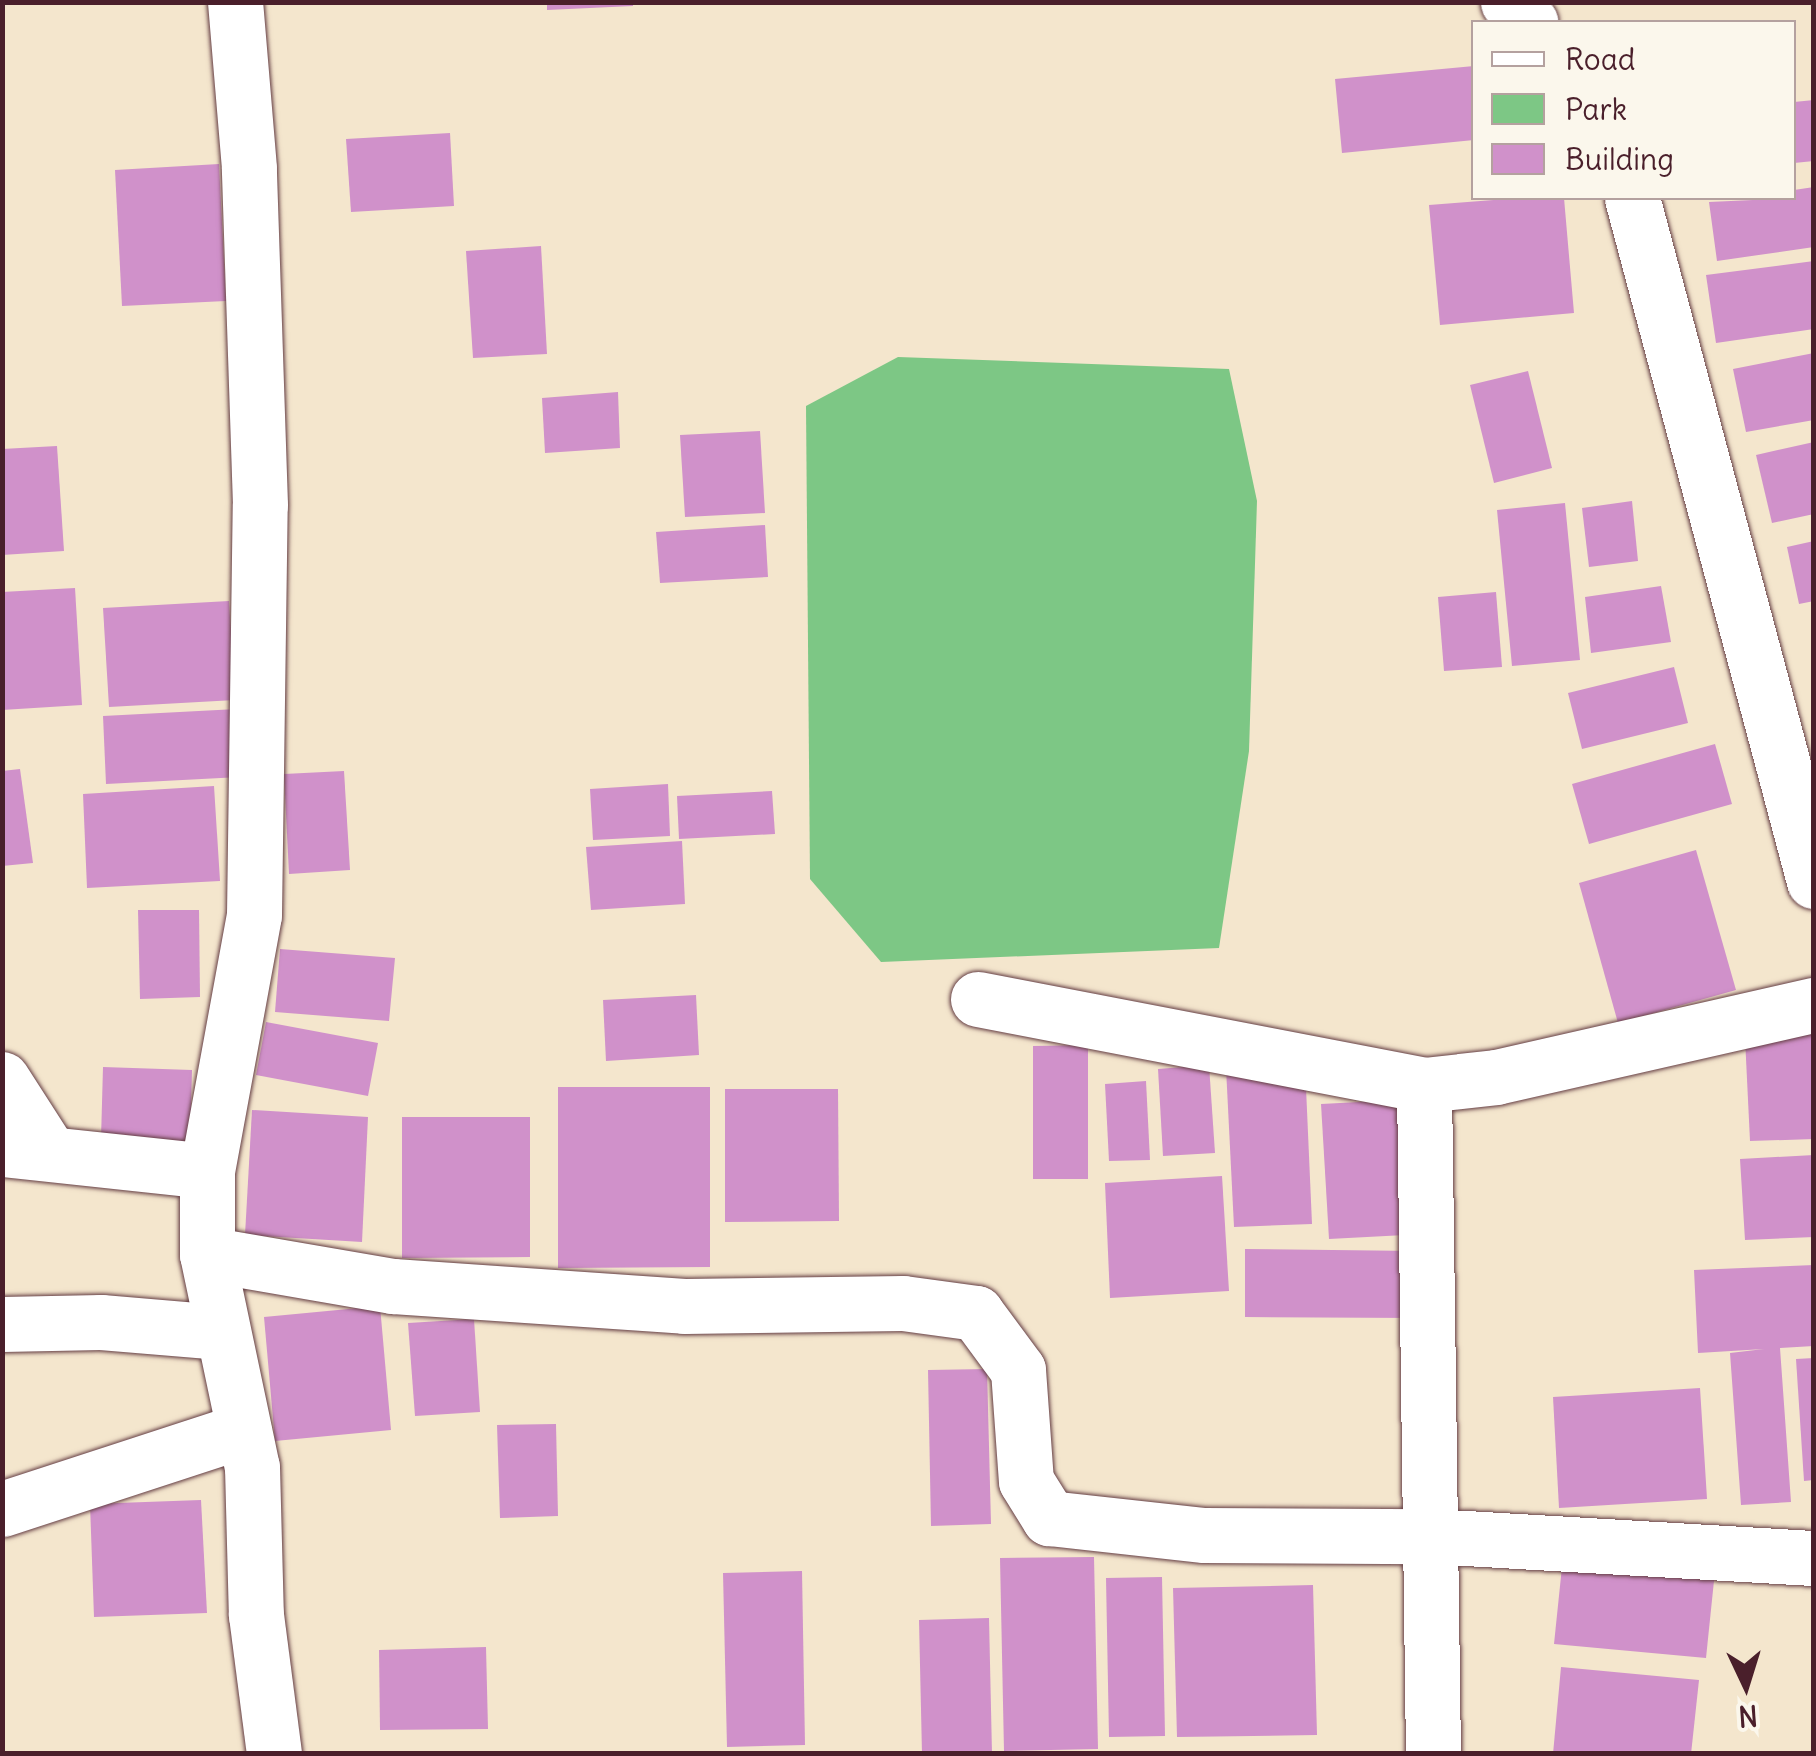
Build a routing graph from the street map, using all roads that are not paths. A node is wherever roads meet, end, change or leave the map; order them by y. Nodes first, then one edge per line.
1 (235, 2) edge
2 (1508, 2) edge
3 (1528, 20) edge
4 (1633, 200) edge
5 (1814, 881) edge
6 (978, 999) dead end
7 (1814, 1005) edge
8 (2, 1079) edge
9 (1424, 1085) junction
10 (25, 1149) edge
11 (207, 1171) junction
12 (207, 1254) junction
13 (2, 1324) edge
14 (219, 1332) junction
15 (243, 1430) junction
16 (2, 1510) edge
17 (1431, 1536) junction
18 (1814, 1558) edge
19 (274, 1754) edge
20 (1433, 1754) edge

1 - 11 street
2 - 3 street
4 - 5 street
6 - 9 street
7 - 9 street
8 - 10 street
9 - 17 street
10 - 11 street
11 - 12 street
12 - 14 street
12 - 17 street
13 - 14 street
14 - 15 street
15 - 16 street
15 - 19 street
17 - 18 street
17 - 20 street

